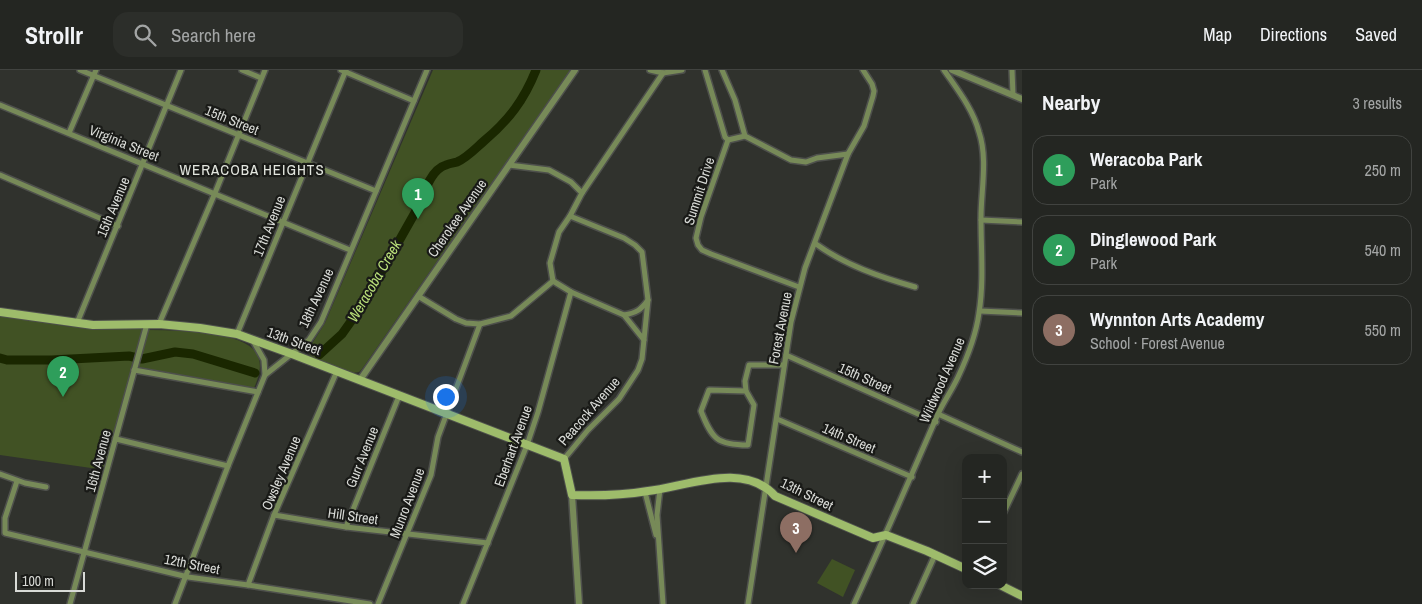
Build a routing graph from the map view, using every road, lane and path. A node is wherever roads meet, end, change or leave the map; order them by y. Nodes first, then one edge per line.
1 (80, 70) edge
2 (96, 70) edge
3 (181, 70) edge
4 (242, 70) edge
5 (264, 70) edge
6 (344, 70) edge
7 (427, 70) edge
8 (575, 70) edge
9 (650, 70) edge
10 (682, 70) edge
11 (705, 70) edge
12 (722, 70) edge
13 (863, 70) edge
14 (944, 70) edge
15 (952, 70) edge
16 (1012, 70) edge
17 (664, 73) junction
18 (94, 76) junction
19 (261, 78) junction
20 (1012, 95) junction
21 (1022, 99) edge
22 (414, 101) junction
23 (0, 105) edge
24 (166, 105) junction
25 (69, 133) junction
26 (238, 134) junction
27 (745, 136) junction
28 (728, 140) junction
29 (848, 154) junction
30 (307, 163) junction
31 (143, 164) junction
32 (509, 165) junction
33 (0, 174) edge
34 (376, 191) junction
35 (215, 193) junction
36 (582, 193) junction
37 (570, 216) junction
38 (981, 220) junction
39 (283, 222) junction
40 (1022, 222) edge
41 (118, 226) junction
42 (816, 244) junction
43 (350, 250) junction
44 (553, 281) junction
45 (799, 287) junction
46 (915, 287) dead end
47 (571, 292) junction
48 (418, 296) junction
49 (648, 300) junction
50 (980, 311) junction
51 (0, 312) edge
52 (1022, 313) edge
53 (624, 315) junction
54 (76, 324) junction
55 (147, 324) junction
56 (159, 324) junction
57 (480, 324) junction
58 (237, 334) junction
59 (251, 339) junction
60 (644, 340) junction
61 (292, 354) junction
62 (786, 355) junction
63 (784, 365) junction
64 (134, 370) junction
65 (337, 371) junction
66 (265, 375) junction
67 (360, 380) junction
68 (746, 391) junction
69 (258, 392) junction
70 (399, 396) junction
71 (446, 414) junction
72 (938, 414) junction
73 (776, 419) junction
74 (936, 422) junction
75 (116, 439) junction
76 (527, 445) junction
77 (1022, 452) edge
78 (564, 459) junction
79 (228, 466) junction
80 (0, 474) edge
81 (1022, 474) edge
82 (912, 477) junction
83 (16, 481) junction
84 (766, 486) junction
85 (46, 487) dead end
86 (660, 489) junction
87 (645, 492) junction
88 (572, 495) junction
89 (1007, 506) edge
90 (274, 516) junction
91 (346, 527) junction
92 (407, 534) junction
93 (886, 535) junction
94 (488, 543) junction
95 (658, 544) junction
96 (85, 551) junction
97 (935, 555) junction
98 (962, 567) edge
99 (186, 576) junction
100 (248, 585) junction
101 (1007, 588) edge
102 (1022, 596) edge
103 (70, 604) edge
104 (175, 604) edge
105 (370, 604) edge
106 (378, 604) edge
107 (464, 604) edge
108 (580, 604) edge
109 (663, 604) edge
110 (748, 604) edge
111 (854, 604) edge
112 (913, 604) edge

1 - 18 street, 15th Street
2 - 18 street
3 - 24 street, 15th Avenue
4 - 19 street
5 - 19 street
6 - 22 street
6 - 30 street, 17th Avenue
7 - 22 street, 18th Avenue
8 - 32 street, Cherokee Avenue
9 - 17 street
10 - 17 street
11 - 28 street
12 - 27 street
13 - 29 street, Forest Avenue
14 - 38 street, Wildwood Avenue
15 - 20 street
16 - 20 street
17 - 36 street
18 - 24 street, 15th Street
18 - 25 street
19 - 26 street
20 - 21 street
22 - 34 street, 18th Avenue
23 - 25 street, Virginia Street
24 - 26 street, 15th Street
24 - 31 street, 15th Avenue
25 - 31 street, Virginia Street
26 - 30 street, 15th Street
26 - 35 street
27 - 28 street
27 - 29 street
28 - 45 street, Summit Drive
29 - 42 street, Forest Avenue
30 - 34 street, 15th Street
30 - 39 street, 17th Avenue
31 - 35 street, Virginia Street
31 - 41 street, 15th Avenue
32 - 36 street
32 - 48 street, Cherokee Avenue
33 - 41 street
34 - 43 street, 18th Avenue
35 - 39 street, Virginia Street
35 - 56 street
36 - 37 street
37 - 44 street
37 - 49 street, Peacock Avenue
38 - 40 street
38 - 50 street, Wildwood Avenue
39 - 43 street, Virginia Street
39 - 58 street, 17th Avenue
41 - 54 street, 15th Avenue
42 - 45 street, Forest Avenue
42 - 46 street
43 - 61 street, 18th Avenue
44 - 47 street
44 - 57 street
45 - 62 street, Forest Avenue
47 - 53 street
47 - 76 street, Eberhart Avenue
48 - 57 street
48 - 67 street, Cherokee Avenue
49 - 53 street
49 - 60 street, Peacock Avenue
50 - 52 street
50 - 72 street, Wildwood Avenue
51 - 54 main road, 13th Street
53 - 60 street
54 - 55 main road, 13th Street
55 - 56 main road, 13th Street
55 - 64 street, 16th Avenue
56 - 58 main road, 13th Street
57 - 71 street, Munro Avenue
58 - 59 main road, 13th Street
59 - 61 main road, 13th Street
59 - 66 street
60 - 78 street, Peacock Avenue
61 - 65 main road, 13th Street
61 - 66 street, 18th Avenue
62 - 63 street, Forest Avenue
62 - 74 street, 15th Street
63 - 68 street
63 - 73 street, Forest Avenue
64 - 69 street
64 - 75 street, 16th Avenue
65 - 67 main road, 13th Street
65 - 90 street, Owsley Avenue
66 - 69 street, 18th Avenue
67 - 70 main road, 13th Street
68 - 68 street
69 - 79 street, 18th Avenue
70 - 71 main road, 13th Street
70 - 91 street, Gurr Avenue
71 - 76 main road, 13th Street
71 - 92 street, Munro Avenue
72 - 74 street, Wildwood Avenue
72 - 77 street
73 - 82 street, 14th Street
73 - 84 street, Forest Avenue
74 - 82 street, Wildwood Avenue
75 - 79 street
75 - 96 street, 16th Avenue
76 - 78 main road, 13th Street
76 - 94 street, Eberhart Avenue
78 - 88 main road, Peacock Avenue
79 - 99 street, 18th Avenue
80 - 83 street
81 - 89 street
82 - 93 street, Wildwood Avenue
83 - 85 street
83 - 96 street, 12th Street
84 - 86 main road, 13th Street
84 - 93 main road, 13th Street
84 - 110 street, Forest Avenue
86 - 87 main road, 13th Street
86 - 95 street
87 - 88 main road, 13th Street
87 - 95 street
88 - 108 street, Peacock Avenue
90 - 91 street, Hill Street
90 - 100 street, Owsley Avenue
91 - 92 street, Hill Street
92 - 94 street, Hill Street
92 - 106 street, Munro Avenue
93 - 97 main road, 13th Street
93 - 111 street, Wildwood Avenue
94 - 107 street, Eberhart Avenue
95 - 109 street
96 - 99 street, 12th Street
96 - 103 street, 16th Avenue
97 - 98 main road, 13th Street
97 - 112 street
99 - 100 street, 12th Street
99 - 104 street, 18th Avenue
100 - 105 street, 12th Street
101 - 102 main road

